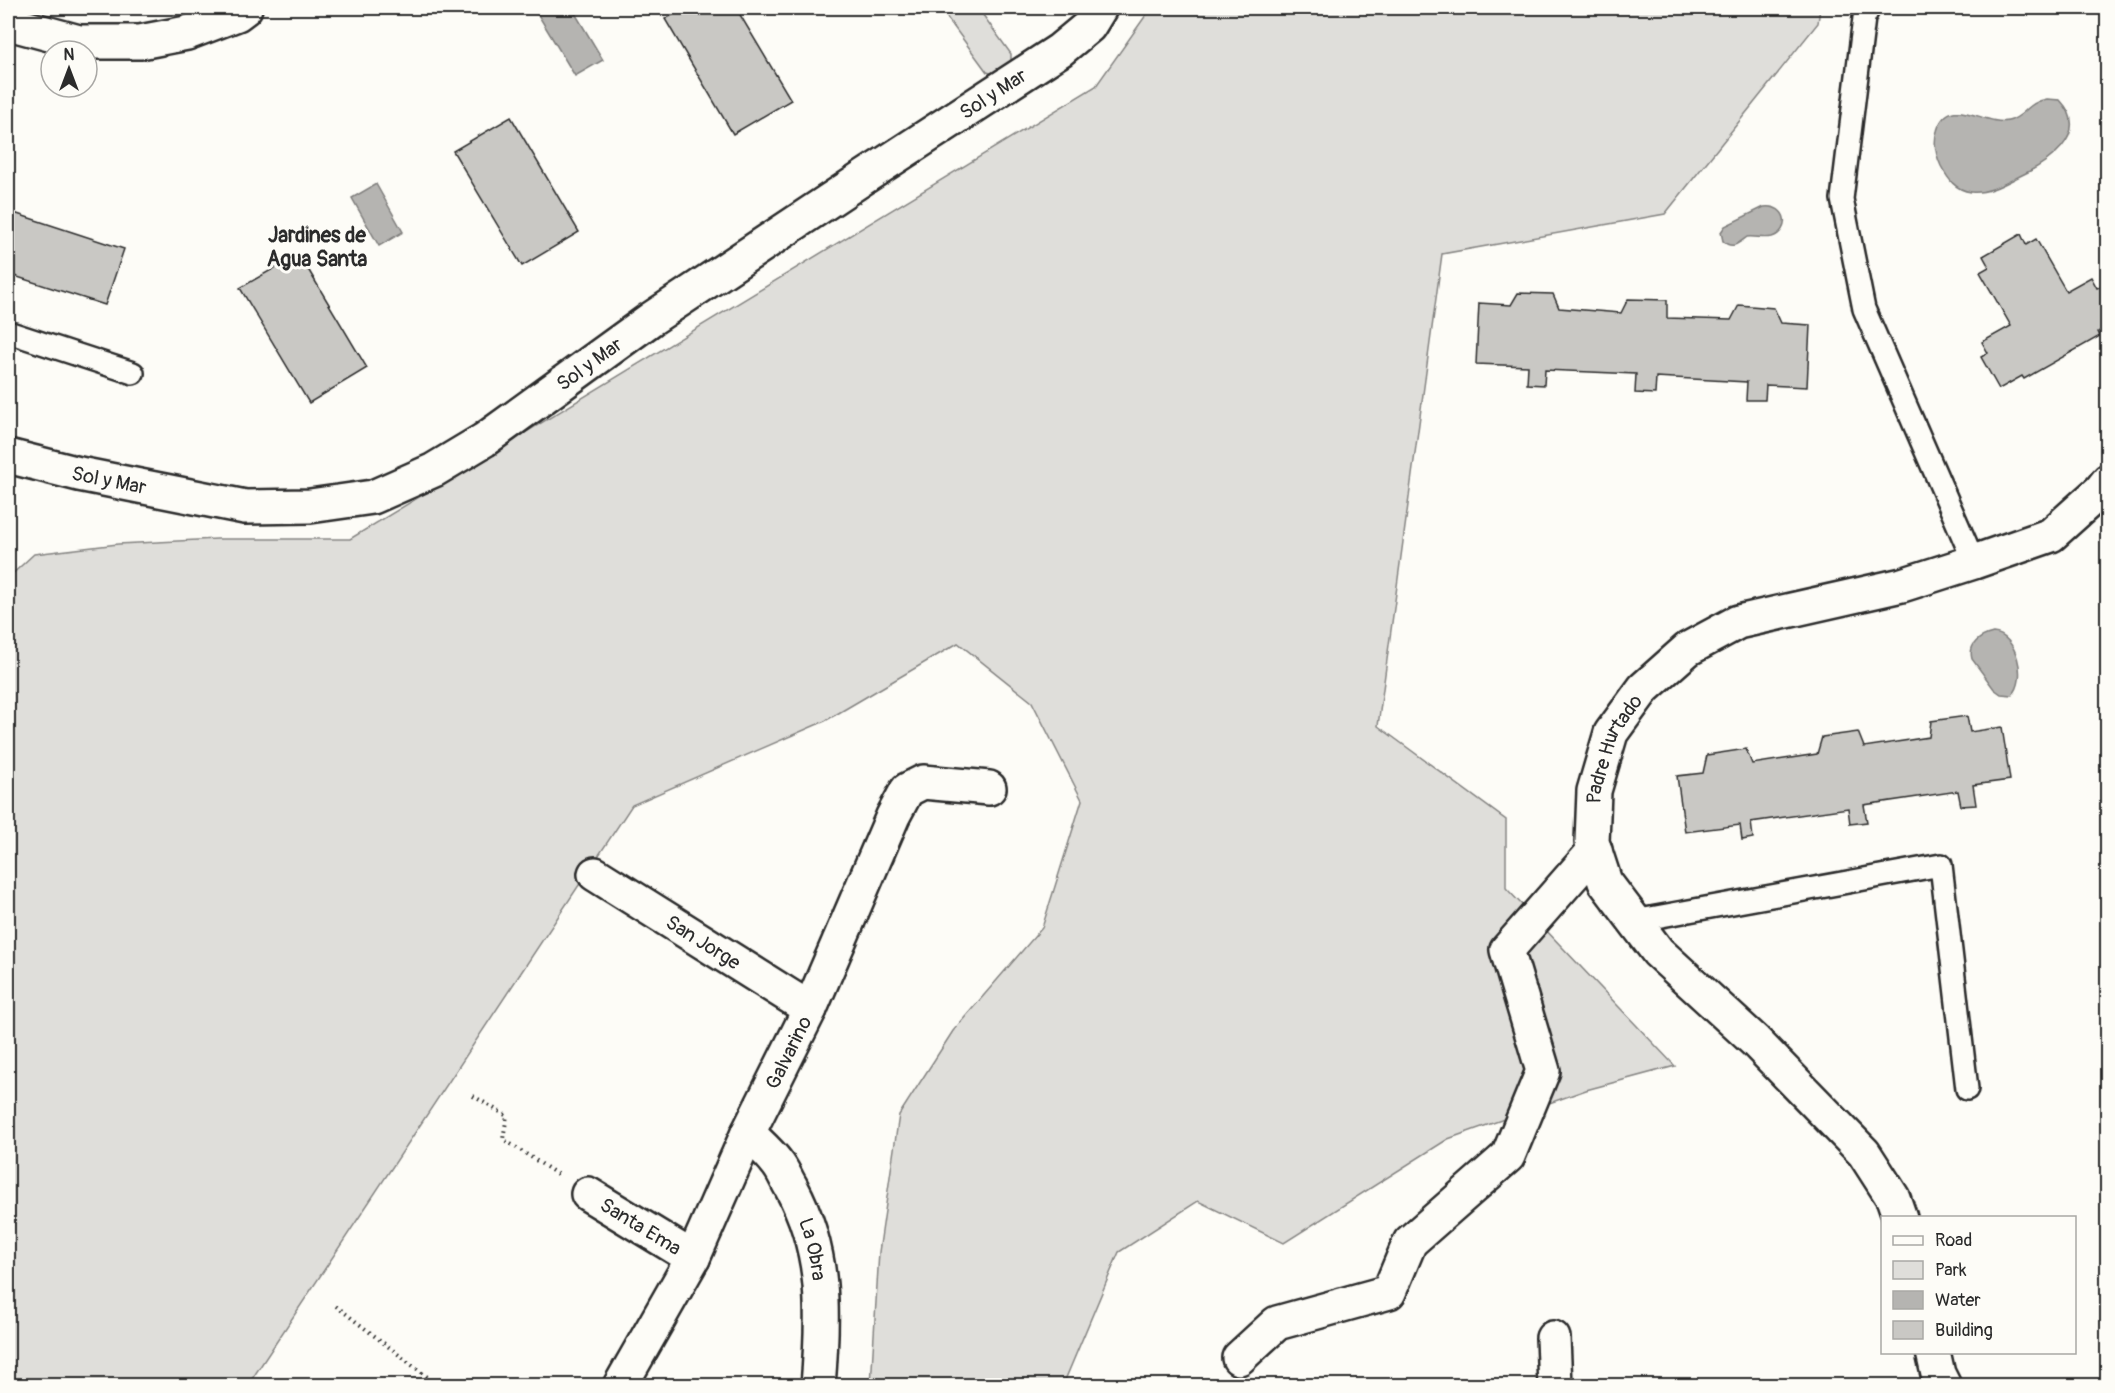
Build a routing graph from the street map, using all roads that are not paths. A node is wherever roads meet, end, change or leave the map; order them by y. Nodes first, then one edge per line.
1 (245, 8) edge
2 (1100, 8) edge
3 (1869, 8) edge
4 (8, 20) edge
5 (8, 332) edge
6 (134, 373) dead end
7 (8, 456) edge
8 (2108, 481) edge
9 (1974, 562) junction
10 (989, 788) dead end
11 (1595, 850) junction
12 (595, 874) dead end
13 (1634, 921) junction
14 (810, 1009) junction
15 (1967, 1089) dead end
16 (748, 1133) junction
17 (588, 1194) road end
18 (1899, 1216) edge
19 (693, 1258) junction
20 (1553, 1338) dead end
21 (1933, 1354) edge
22 (1239, 1358) dead end
23 (620, 1386) edge
24 (818, 1386) edge
25 (1555, 1386) edge
26 (1944, 1386) edge

1 - 4 street
2 - 7 street, Sol y Mar
3 - 9 lane
5 - 6 lane
8 - 9 street, Padre Hurtado
9 - 11 street, Padre Hurtado
10 - 14 street, Galvarino
11 - 13 street, Padre Hurtado
11 - 22 street
12 - 14 street, San Jorge
13 - 15 lane
13 - 18 street, Padre Hurtado
14 - 16 street, Galvarino
16 - 19 street, Galvarino
16 - 24 street, La Obra
17 - 19 street, Santa Ema
19 - 23 street, Galvarino
20 - 25 street
21 - 26 street

